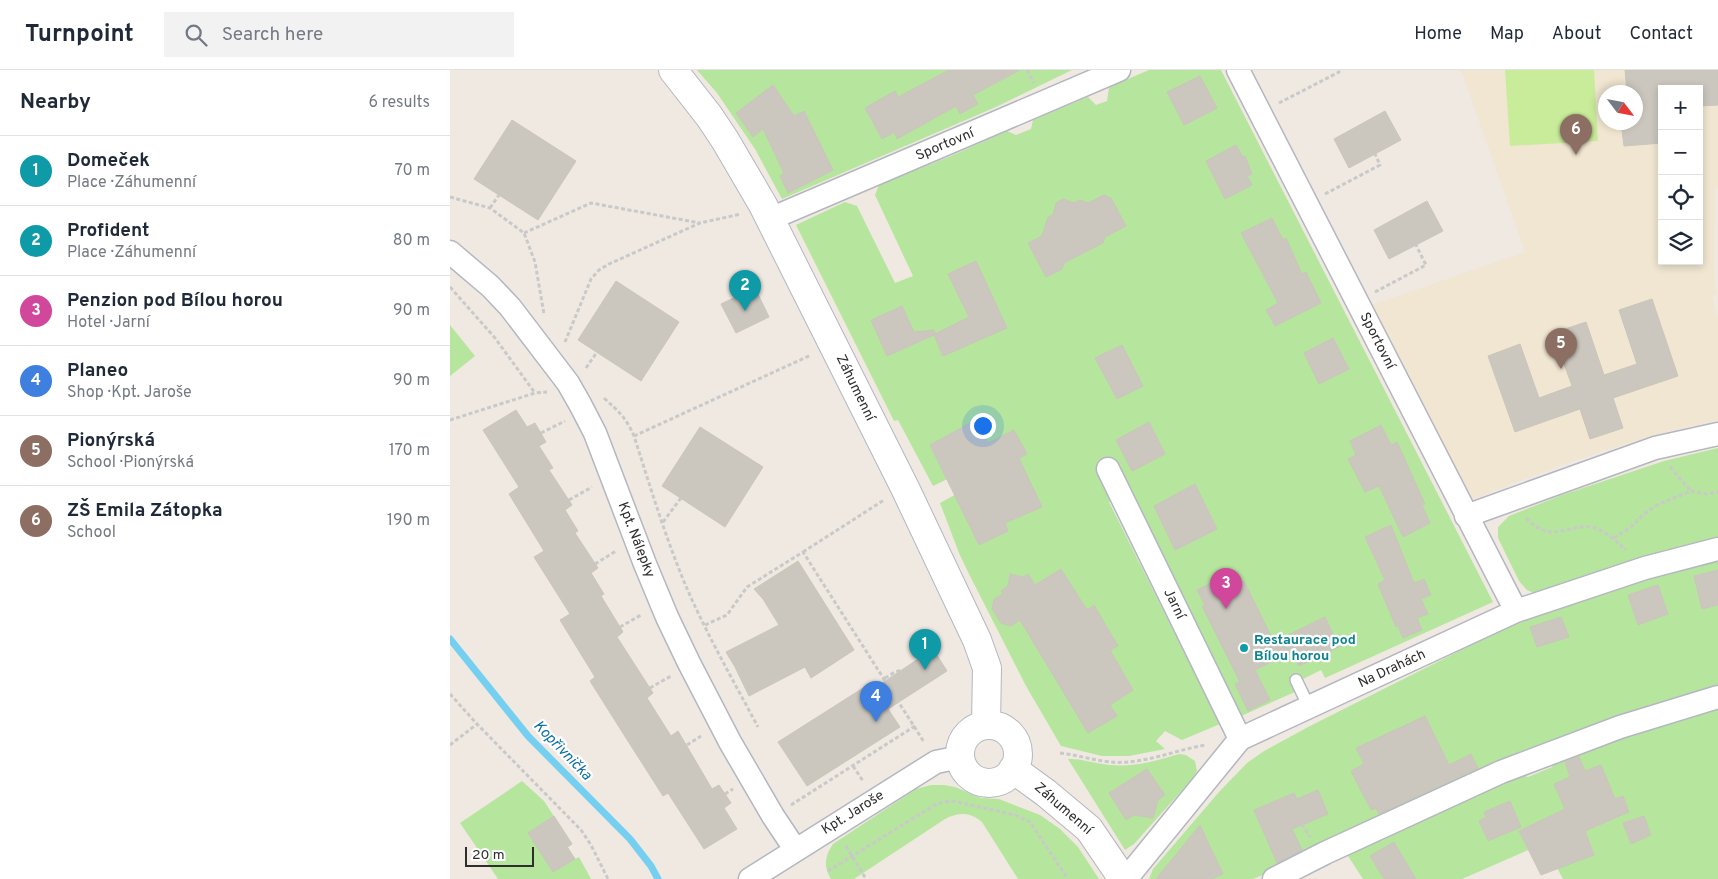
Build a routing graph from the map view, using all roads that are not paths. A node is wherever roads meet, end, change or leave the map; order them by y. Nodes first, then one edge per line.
1 (673, 70) edge
2 (1119, 70) edge
3 (1238, 70) edge
4 (759, 216) junction
5 (450, 252) edge
6 (1718, 434) edge
7 (1108, 469) dead end
8 (1466, 516) junction
9 (1718, 549) edge
10 (1516, 611) junction
11 (1296, 680) dead end
12 (1718, 698) edge
13 (1309, 707) junction
14 (986, 725) junction
15 (1240, 739) junction
16 (960, 757) junction
17 (1014, 770) junction
18 (795, 849) junction
19 (750, 879) edge
20 (1124, 879) edge
21 (1274, 879) edge

1 - 4 main road, Záhumenní
2 - 4 street, Sportovní
3 - 8 street, Sportovní
4 - 14 main road, Záhumenní
5 - 18 street, Kpt. Nálepky
6 - 8 street
7 - 15 street, Jarní
8 - 10 street, Sportovní
9 - 10 street, Na Drahách
10 - 13 street, Na Drahách
11 - 13 lane
12 - 21 street
13 - 15 street, Na Drahách
14 - 16 main road
14 - 17 main road
15 - 20 street, Na Drahách
16 - 17 main road
16 - 18 street, Kpt. Jaroše
17 - 20 main road, Záhumenní
18 - 19 street, Kpt. Jaroše

